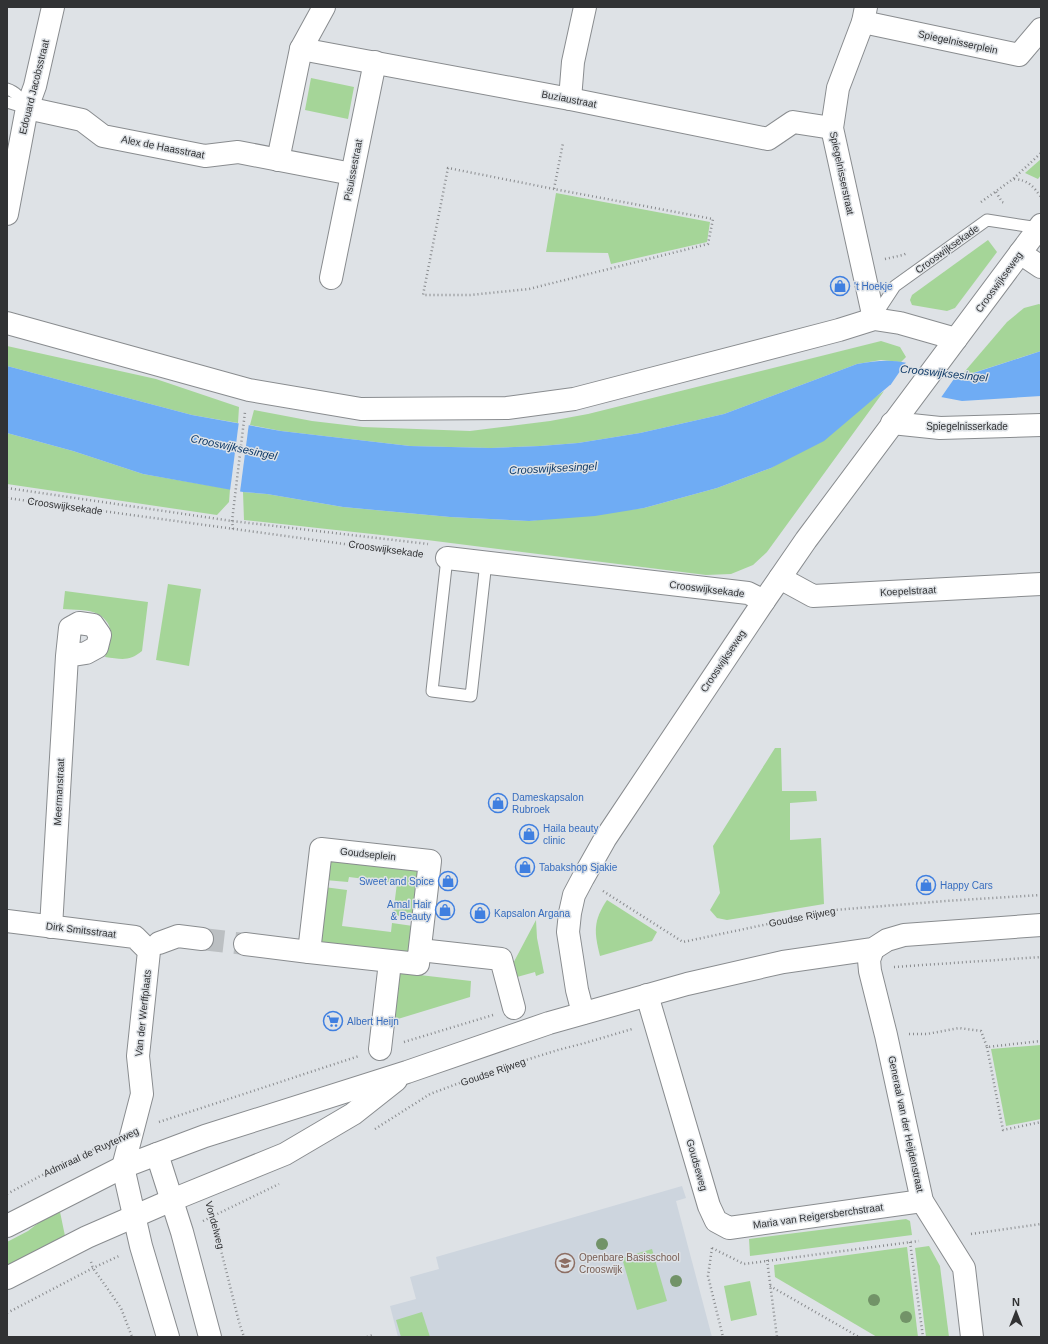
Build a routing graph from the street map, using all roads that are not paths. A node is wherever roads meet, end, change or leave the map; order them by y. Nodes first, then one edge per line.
1 (53, 7) edge
2 (324, 7) edge
3 (585, 7) edge
4 (865, 15) edge
5 (1041, 29) edge
6 (302, 49) junction
7 (374, 62) junction
8 (7, 89) edge
9 (570, 98) junction
10 (17, 105) edge
11 (832, 128) junction
12 (278, 160) junction
13 (352, 174) junction
14 (7, 214) edge
15 (1040, 226) edge
16 (1020, 253) junction
17 (1041, 267) edge
18 (331, 278) dead end
19 (874, 319) junction
20 (7, 323) edge
21 (956, 340) junction
22 (892, 423) junction
23 (1041, 425) edge
24 (441, 552) joint
25 (486, 562) junction
26 (780, 578) junction
27 (1041, 584) edge
28 (764, 601) junction
29 (67, 656) dead end
30 (7, 921) edge
31 (1041, 925) edge
32 (51, 927) junction
33 (202, 939) tunnel mouth
34 (245, 944) tunnel mouth
35 (154, 947) junction
36 (420, 950) junction
37 (309, 952) junction
38 (871, 959) junction
39 (390, 962) junction
40 (648, 995) junction
41 (514, 1008) road end
42 (583, 1013) junction
43 (380, 1049) road end
44 (406, 1072) junction
45 (157, 1154) junction
46 (123, 1167) junction
47 (172, 1200) junction
48 (922, 1201) junction
49 (134, 1216) junction
50 (716, 1221) joint
51 (7, 1226) edge
52 (7, 1278) edge
53 (204, 1336) edge
54 (168, 1337) edge
55 (972, 1337) edge

1 - 10 street, Edouard Jacobsstraat
2 - 6 street
3 - 9 street
4 - 5 street, Spiegelnisserplein
4 - 11 street, Spiegelnisserstraat
6 - 7 street, Buziaustraat
6 - 12 street
7 - 9 street, Buziaustraat
7 - 13 street, Pisuissestraat
8 - 10 lane
9 - 11 street, Buziaustraat
10 - 12 street, Alex de Haasstraat
10 - 14 street, Edouard Jacobsstraat
11 - 19 street, Spiegelnisserstraat
12 - 13 street, Alex de Haasstraat
13 - 18 street, Pisuissestraat
15 - 16 street, Crooswijkseweg
15 - 19 lane, Crooswijksekade
16 - 17 street
16 - 21 street, Crooswijkseweg
19 - 20 street
19 - 21 street
21 - 22 street, Crooswijkseweg
22 - 23 street, Spiegelnisserkade
22 - 26 street, Crooswijkseweg
24 - 25 street, Crooswijksekade
24 - 25 lane
25 - 28 street, Crooswijksekade
26 - 27 street, Koepelstraat
26 - 28 street, Crooswijkseweg
28 - 42 street, Crooswijkseweg
29 - 32 street, Meermanstraat
30 - 32 street, Dirk Smitsstraat
31 - 38 street
32 - 35 street, Dirk Smitsstraat
33 - 35 street
34 - 37 street, Goudseplein
35 - 46 street, Van der Werffplaats
36 - 37 street, Goudseplein
36 - 39 street, Goudseplein
36 - 41 street
37 - 39 street, Goudseplein
38 - 40 street
38 - 48 street, Generaal van der Heijdenstraat
39 - 43 street
40 - 42 street
40 - 50 street, Goudseweg
42 - 44 street
44 - 45 street
44 - 47 street
45 - 46 street
45 - 47 street
46 - 49 street
46 - 51 street
47 - 49 street
47 - 53 street
48 - 50 street, Maria van Reigersberchstraat
48 - 55 street, Generaal van der Heijdenstraat
49 - 52 street
49 - 54 street

